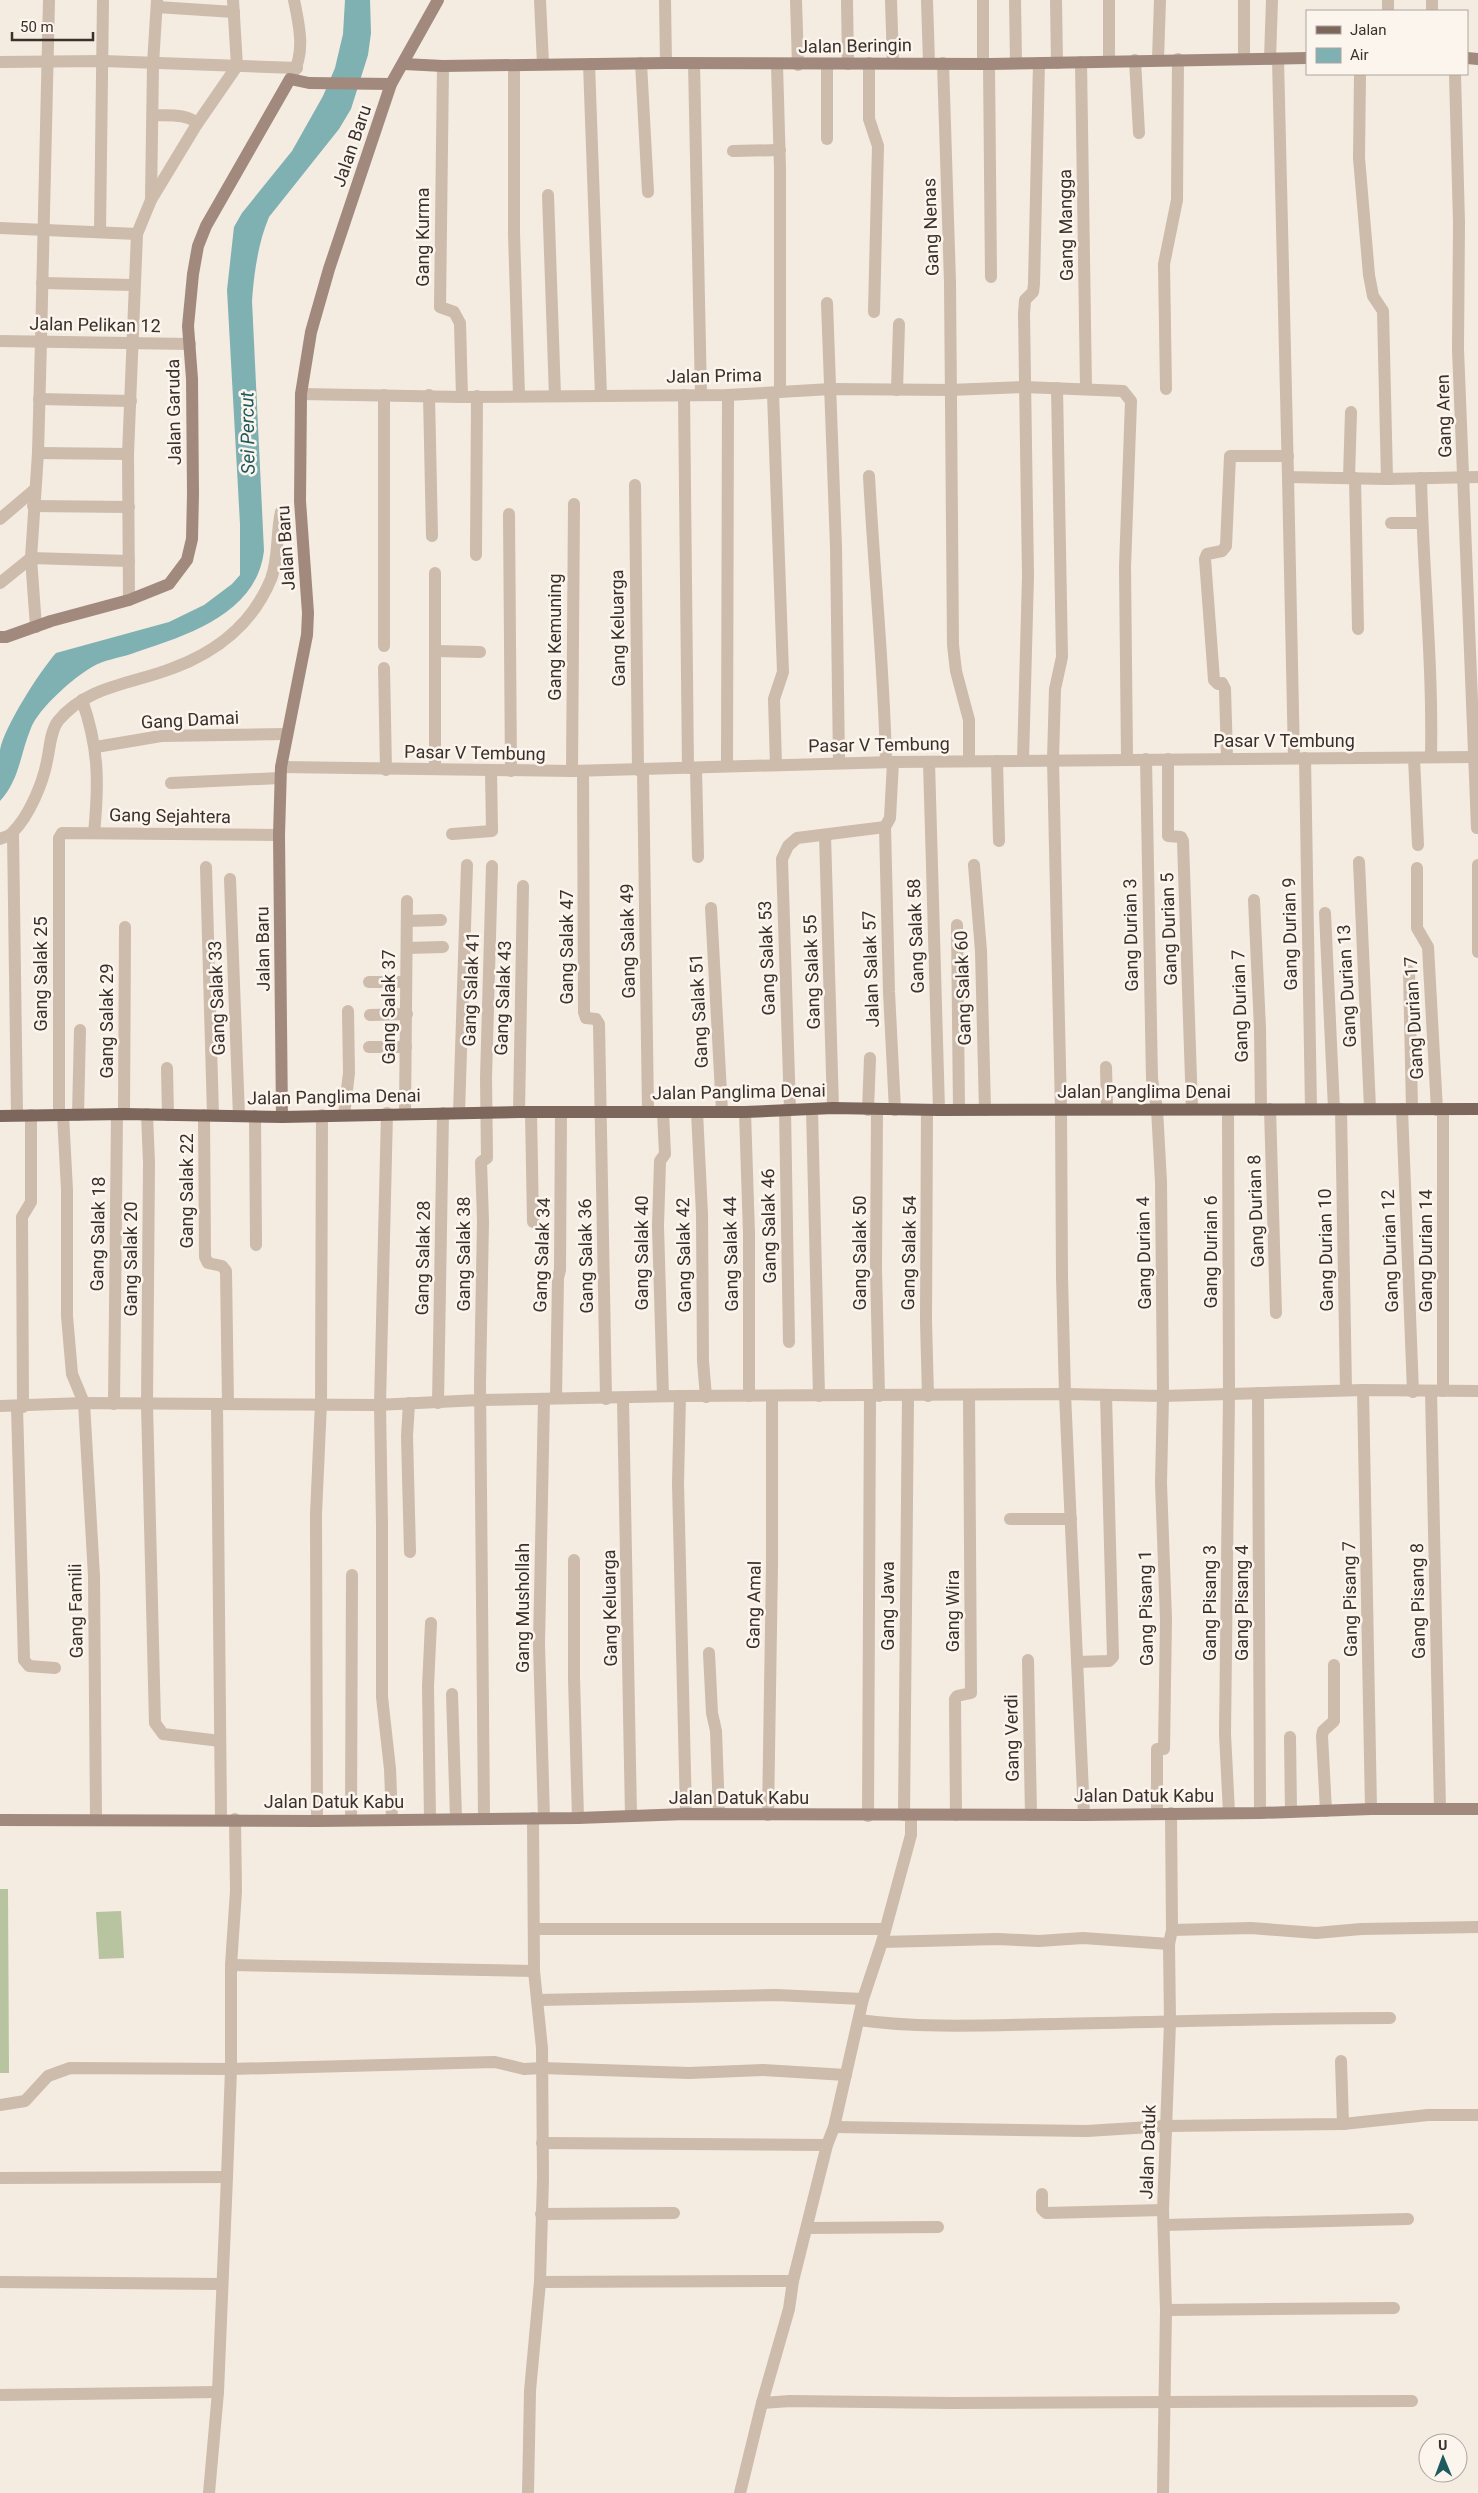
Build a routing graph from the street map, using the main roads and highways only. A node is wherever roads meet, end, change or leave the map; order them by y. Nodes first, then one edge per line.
1 (1478, 1110) edge
2 (0, 1116) edge

1 - 2 main road, Jalan Panglima Denai

